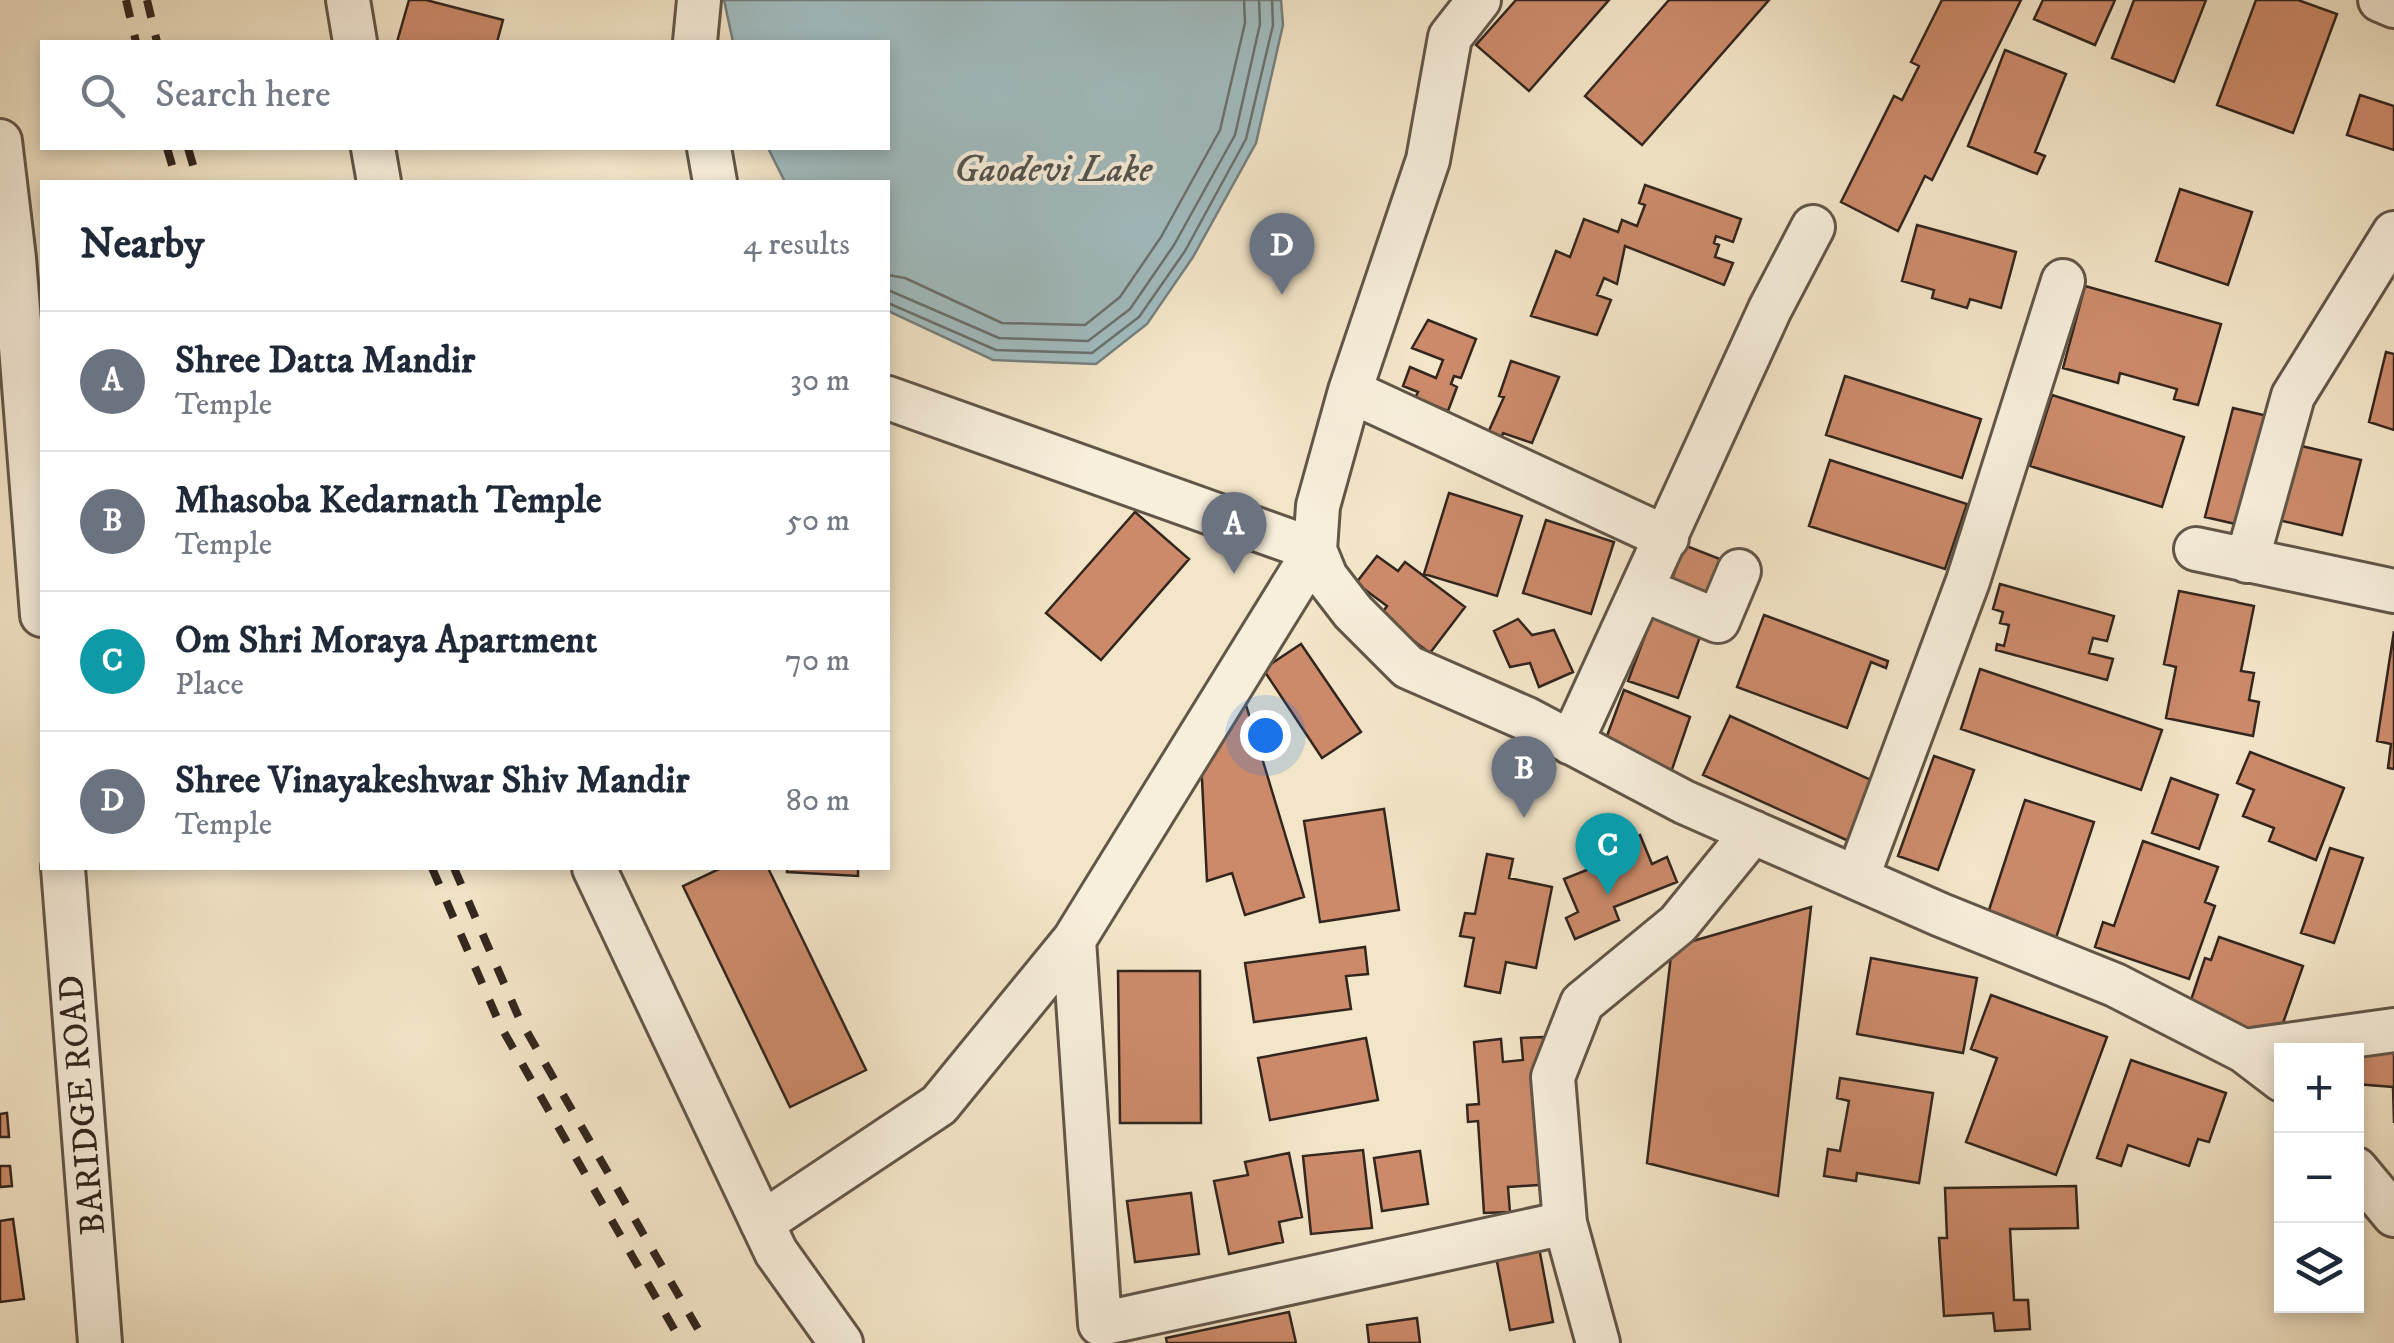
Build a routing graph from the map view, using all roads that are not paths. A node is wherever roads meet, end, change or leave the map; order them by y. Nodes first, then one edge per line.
1 (348, 0) edge
2 (700, 0) edge
3 (1478, 0) edge
4 (2380, 0) edge
5 (2394, 6) edge
6 (355, 40) edge
7 (694, 40) edge
8 (0, 141) edge
9 (373, 150) edge
10 (709, 150) edge
11 (379, 180) edge
12 (715, 180) edge
13 (1813, 228) dead end
14 (2394, 234) edge
15 (2063, 282) dead end
16 (8, 283) edge
17 (1350, 390) junction
18 (890, 399) edge
19 (14, 445) edge
20 (1668, 536) junction
21 (2196, 549) dead end
22 (1316, 550) junction
23 (2248, 561) junction
24 (1739, 570) dead end
25 (2394, 590) edge
26 (1651, 593) junction
27 (40, 603) edge
28 (1571, 743) junction
29 (1753, 832) junction
30 (62, 870) edge
31 (595, 870) edge
32 (1858, 876) junction
33 (1074, 940) junction
34 (2394, 1030) edge
35 (2244, 1051) junction
36 (2274, 1074) edge
37 (2364, 1179) edge
38 (2394, 1215) edge
39 (762, 1223) junction
40 (1565, 1223) junction
41 (100, 1343) edge
42 (841, 1343) edge
43 (1598, 1343) edge

1 - 6 street
2 - 7 street
3 - 17 street
4 - 5 street
8 - 16 street
9 - 11 street
10 - 12 street
13 - 20 street
14 - 23 street
15 - 32 street
16 - 19 street
17 - 20 street
17 - 22 street
18 - 22 street
19 - 27 street
20 - 26 street
21 - 23 street
22 - 28 street
22 - 33 street
23 - 25 street
24 - 26 street
26 - 28 street
28 - 29 street
29 - 32 street
29 - 40 street
30 - 41 street, BARIDGE ROAD
31 - 39 street
32 - 35 street
33 - 39 street
33 - 40 street
34 - 35 street
35 - 36 street
37 - 38 street
39 - 42 street
40 - 43 street

